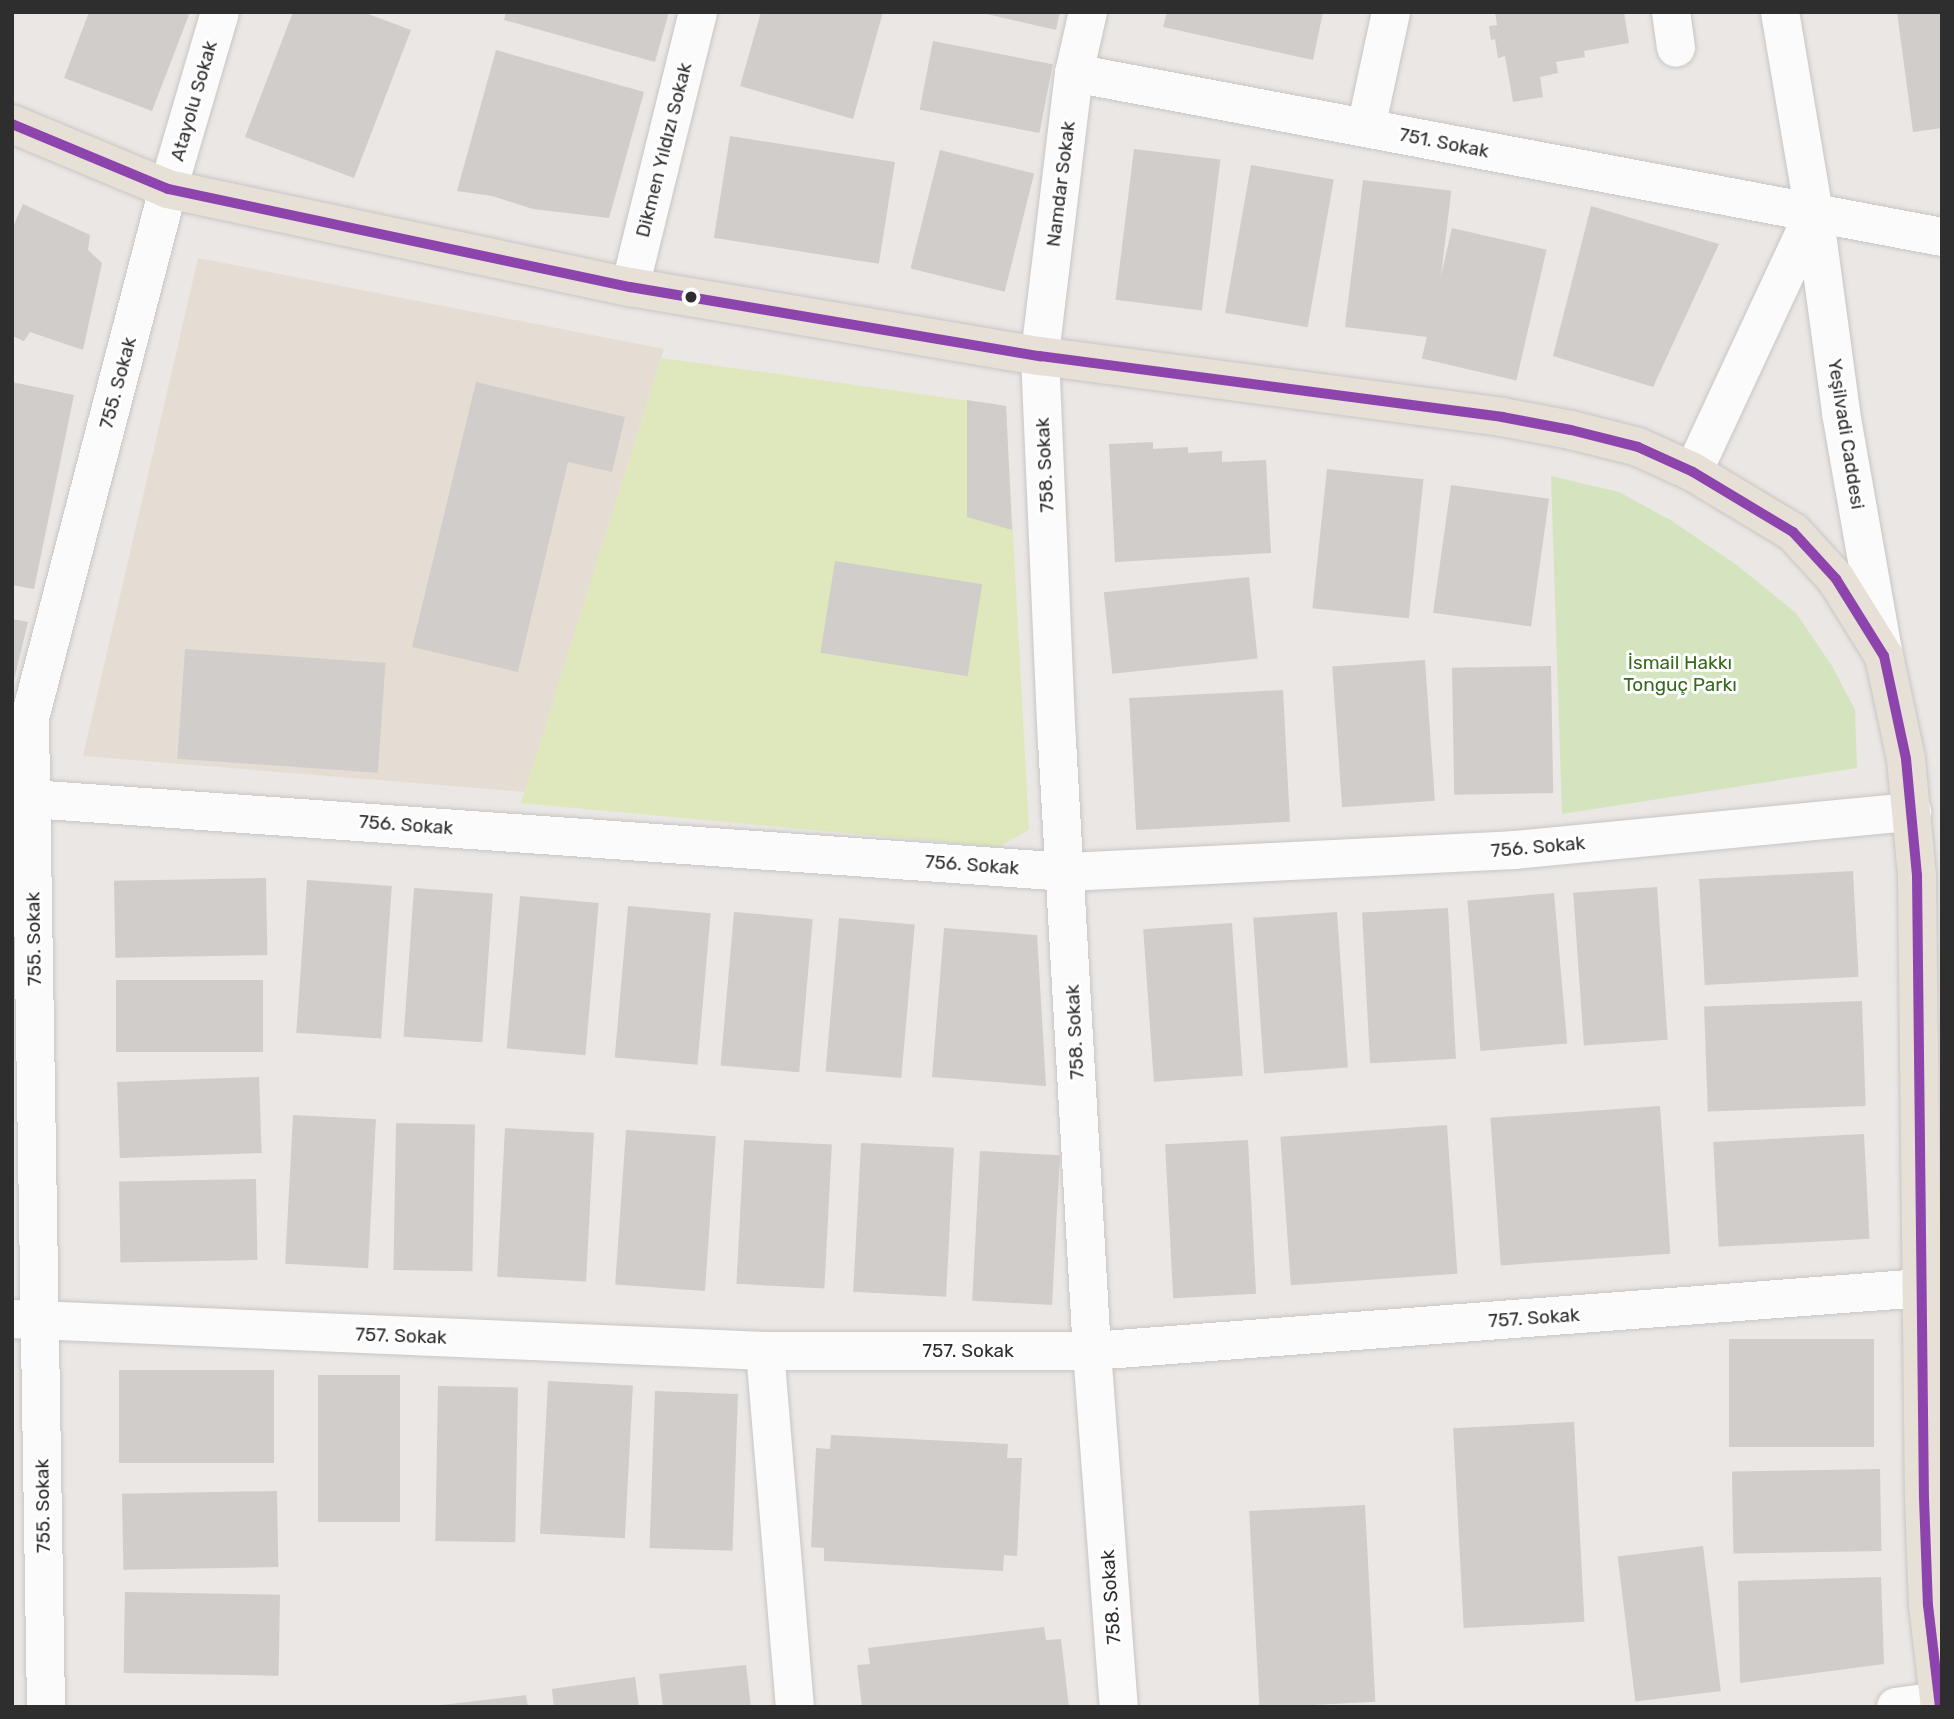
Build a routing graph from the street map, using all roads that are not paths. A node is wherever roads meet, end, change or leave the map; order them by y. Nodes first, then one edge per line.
1 (220, 12) edge
2 (698, 12) edge
3 (1088, 12) edge
4 (1391, 12) edge
5 (1780, 12) edge
6 (1074, 73) junction
7 (12, 124) edge
8 (1366, 128) junction
9 (168, 189) junction
10 (1814, 212) junction
11 (1942, 237) edge
12 (630, 287) junction
13 (1040, 356) junction
14 (1693, 472) junction
15 (1884, 656) junction
16 (31, 799) junction
17 (1912, 813) junction
18 (1066, 872) junction
19 (1922, 1289) junction
20 (26, 1320) edge
21 (765, 1351) junction
22 (1092, 1351) junction
23 (1933, 1499) edge
24 (1940, 1704) edge
25 (46, 1707) edge
26 (795, 1707) edge
27 (1119, 1707) edge
28 (1896, 1707) edge

1 - 9 street, Atayolu Sokak
2 - 12 street, Dikmen Yıldızı Sokak
3 - 6 street, Namdar Sokak
4 - 8 street
5 - 10 street, Yeşilvadi Caddesi
6 - 8 street, 751. Sokak
6 - 13 street, Namdar Sokak
7 - 9 main road
8 - 10 street, 751. Sokak
9 - 12 main road
9 - 16 street, 755. Sokak
10 - 11 street, 751. Sokak
10 - 14 street
10 - 15 street, Yeşilvadi Caddesi
12 - 13 main road
13 - 14 main road
13 - 18 street, 758. Sokak
14 - 15 main road
15 - 17 main road
16 - 18 street, 756. Sokak
16 - 20 street, 755. Sokak
17 - 18 street, 756. Sokak
17 - 19 main road
18 - 22 street, 758. Sokak
19 - 22 street, 757. Sokak
19 - 23 main road
20 - 21 street, 757. Sokak
20 - 25 street, 755. Sokak
21 - 22 street, 757. Sokak
21 - 26 street
22 - 27 street, 758. Sokak
23 - 24 main road
24 - 28 street

